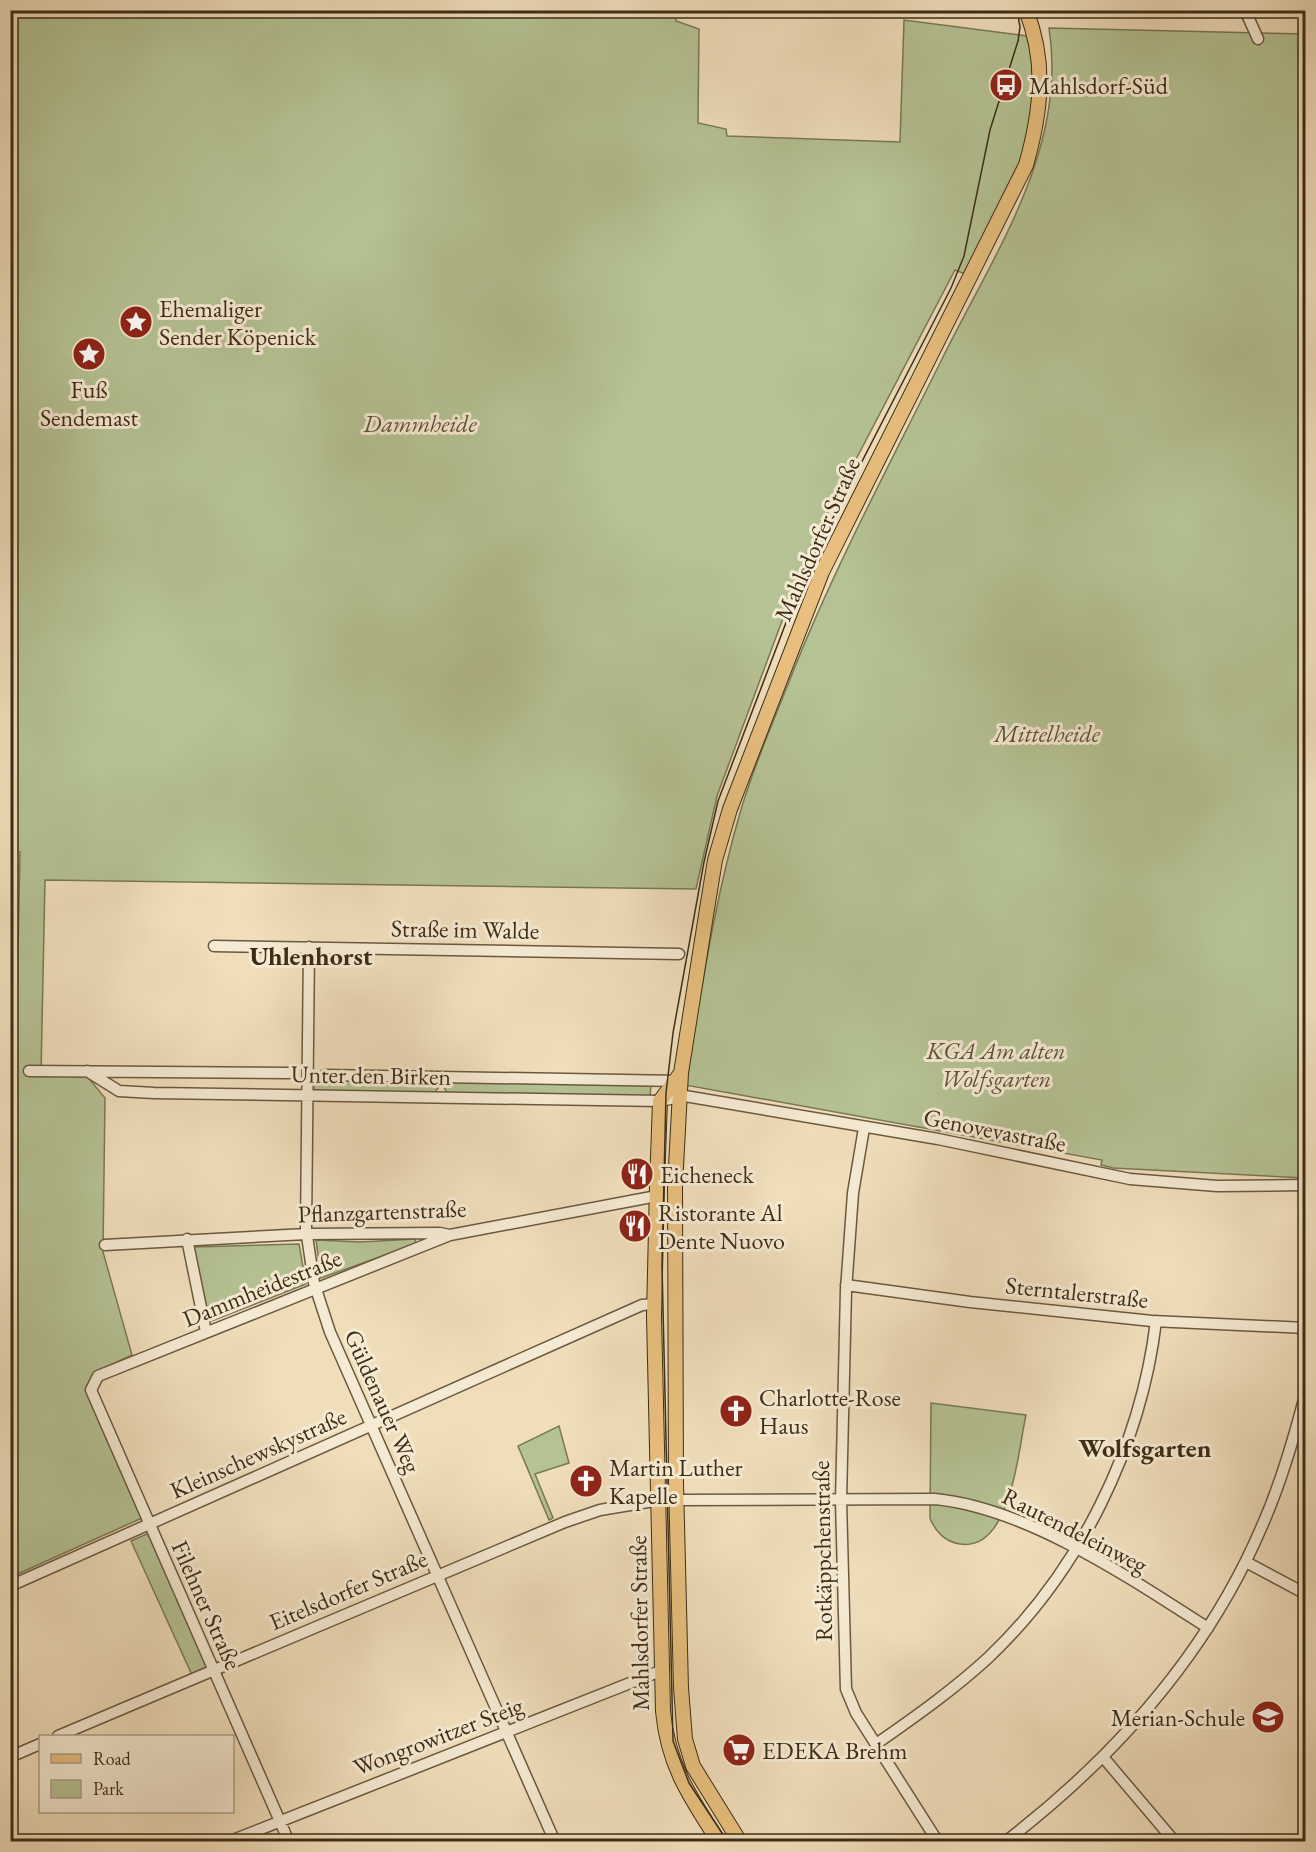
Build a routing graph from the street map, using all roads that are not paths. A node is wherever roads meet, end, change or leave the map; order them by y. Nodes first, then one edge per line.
1 (1026, 10) edge
2 (1245, 10) edge
3 (1258, 39) dead end
4 (214, 946) dead end
5 (309, 947) junction
6 (679, 954) dead end
7 (29, 1071) dead end
8 (87, 1071) junction
9 (289, 1073) dead end
10 (325, 1075) dead end
11 (679, 1078) junction
12 (307, 1094) junction
13 (679, 1097) junction
14 (660, 1101) junction
15 (864, 1128) junction
16 (1305, 1185) edge
17 (657, 1196) junction
18 (306, 1234) junction
19 (450, 1235) junction
20 (187, 1239) junction
21 (105, 1245) dead end
22 (846, 1285) junction
23 (315, 1289) junction
24 (654, 1304) junction
25 (1156, 1321) junction
26 (1305, 1329) edge
27 (206, 1332) junction
28 (92, 1384) joint
29 (1305, 1392) edge
30 (371, 1426) junction
31 (660, 1500) junction
32 (677, 1500) junction
33 (842, 1500) junction
34 (149, 1525) junction
35 (1075, 1549) junction
36 (1246, 1562) junction
37 (438, 1575) junction
38 (10, 1586) edge
39 (1305, 1594) edge
40 (1208, 1628) junction
41 (213, 1670) junction
42 (663, 1670) junction
43 (681, 1670) junction
44 (507, 1733) junction
45 (63, 1735) edge
46 (39, 1744) edge
47 (876, 1744) junction
48 (10, 1757) edge
49 (1103, 1757) junction
50 (279, 1821) junction
51 (228, 1842) edge
52 (289, 1842) edge
53 (555, 1842) edge
54 (719, 1842) edge
55 (740, 1842) edge
56 (938, 1842) edge
57 (1005, 1842) edge
58 (1175, 1842) edge

1 - 11 main road, Mahlsdorfer Straße
2 - 3 street
4 - 5 street, Straße im Walde
5 - 6 street, Straße im Walde
5 - 12 street, Güldenauer Weg
7 - 8 street, Unter den Birken
8 - 9 street, Unter den Birken
8 - 12 street, Unter den Birken
10 - 11 street, Unter den Birken
11 - 13 main road, Mahlsdorfer Straße
11 - 14 main road, Mahlsdorfer Straße
12 - 14 street, Unter den Birken
12 - 18 street, Güldenauer Weg
13 - 14 street, Unter den Birken
13 - 15 street, Genovevastraße
13 - 32 main road, Mahlsdorfer Straße
14 - 17 main road, Mahlsdorfer Straße
15 - 16 street, Genovevastraße
15 - 22 street, Rotkäppchenstraße
17 - 19 street, Pflanzgartenstraße
17 - 24 main road, Mahlsdorfer Straße
18 - 19 street, Pflanzgartenstraße
18 - 20 street, Pflanzgartenstraße
18 - 23 street, Güldenauer Weg
19 - 23 street, Dammheidestraße
20 - 21 street, Pflanzgartenstraße
20 - 27 street
22 - 25 street, Sterntalerstraße
22 - 33 street, Rotkäppchenstraße
23 - 27 street, Dammheidestraße
23 - 30 street, Güldenauer Weg
24 - 30 street, Kleinschewskystraße
24 - 31 main road, Mahlsdorfer Straße
25 - 26 street, Sterntalerstraße
25 - 35 street
27 - 28 street, Dammheidestraße
28 - 34 street, Filehner Straße
29 - 36 street
30 - 34 street, Kleinschewskystraße
30 - 37 street, Güldenauer Weg
31 - 32 main road
31 - 37 street, Eitelsdorfer Straße
31 - 42 main road, Mahlsdorfer Straße
32 - 33 street, Rautendeleinweg
32 - 43 main road, Mahlsdorfer Straße
33 - 35 street, Rautendeleinweg
33 - 47 street, Rotkäppchenstraße
34 - 38 street, Kleinschewskystraße
34 - 41 street, Filehner Straße
35 - 40 street, Rautendeleinweg
35 - 47 street
36 - 39 street
36 - 40 street
37 - 41 street, Eitelsdorfer Straße
37 - 44 street, Güldenauer Weg
40 - 49 street
41 - 45 street, Eitelsdorfer Straße
41 - 50 street, Filehner Straße
42 - 43 main road
42 - 44 street, Wongrowitzer Steig
42 - 54 main road, Mahlsdorfer Straße
43 - 55 main road, Mahlsdorfer Straße
44 - 50 street, Wongrowitzer Steig
44 - 53 street, Güldenauer Weg
46 - 48 street
47 - 56 street, Rotkäppchenstraße
49 - 57 street
49 - 58 street
50 - 51 street, Wongrowitzer Steig
50 - 52 street, Filehner Straße

